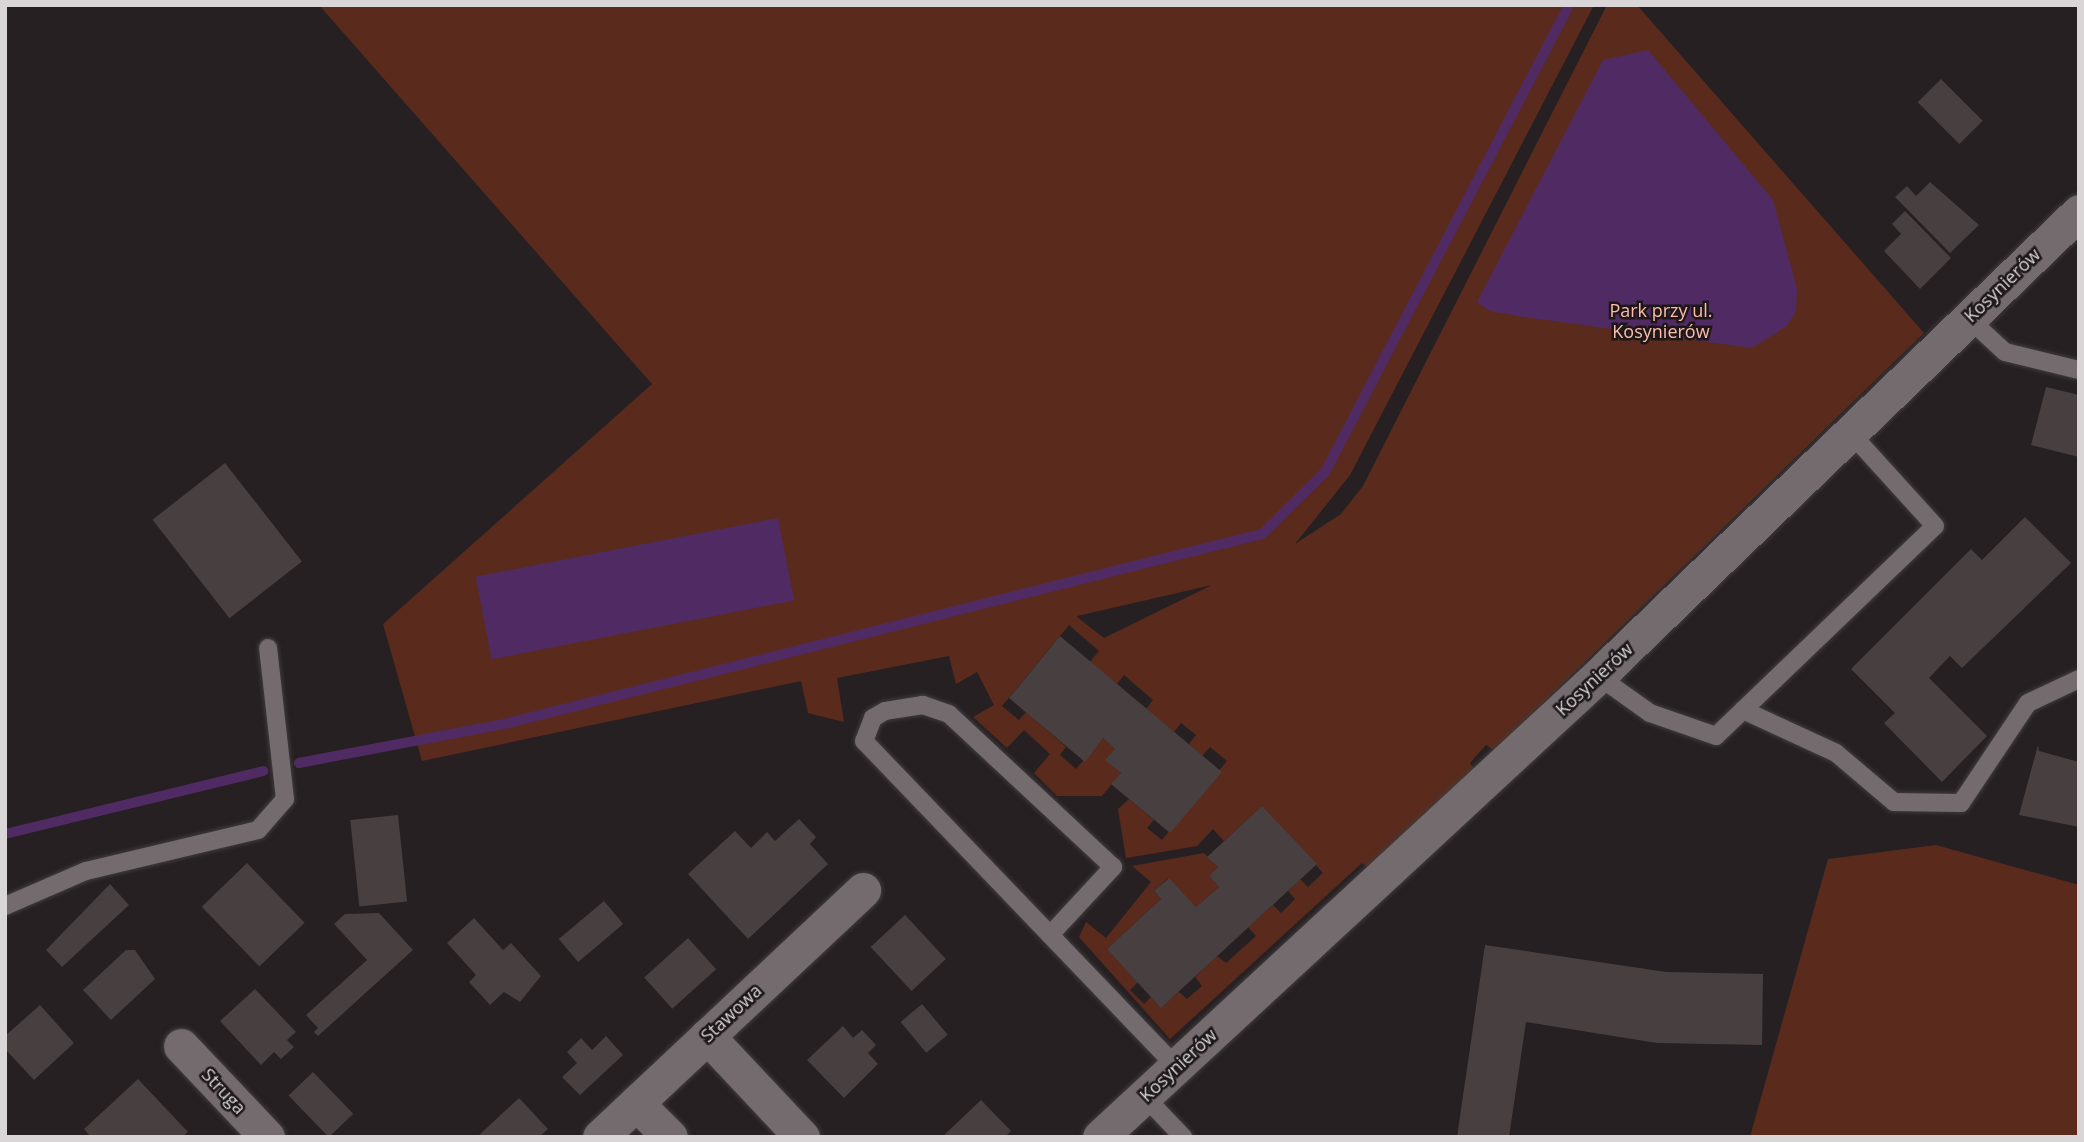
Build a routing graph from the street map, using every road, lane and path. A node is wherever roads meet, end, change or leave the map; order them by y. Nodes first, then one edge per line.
1 (2079, 212) edge
2 (1968, 318) junction
3 (2079, 370) edge
4 (1849, 431) junction
5 (268, 648) dead end
6 (1598, 676) junction
7 (2079, 679) edge
8 (1743, 710) junction
9 (863, 890) dead end
10 (5, 906) edge
11 (1050, 935) junction
12 (707, 1036) junction
13 (181, 1046) dead end
14 (1176, 1066) junction
15 (1144, 1096) junction
16 (636, 1102) junction
17 (267, 1137) edge
18 (600, 1137) edge
19 (670, 1137) edge
20 (802, 1137) edge
21 (1100, 1137) edge
22 (1183, 1137) edge

1 - 2 street, Kosynierów
2 - 3 lane
2 - 4 street, Kosynierów
4 - 6 street, Kosynierów
4 - 8 lane
5 - 10 lane
6 - 8 lane
6 - 14 street, Kosynierów
7 - 8 lane
9 - 12 street, Stawowa
11 - 11 lane
11 - 14 lane
12 - 16 street, Stawowa
12 - 20 street
13 - 17 street, Struga
14 - 15 street, Kosynierów
15 - 21 street, Kosynierów
15 - 22 lane
16 - 18 street, Stawowa
16 - 19 street

